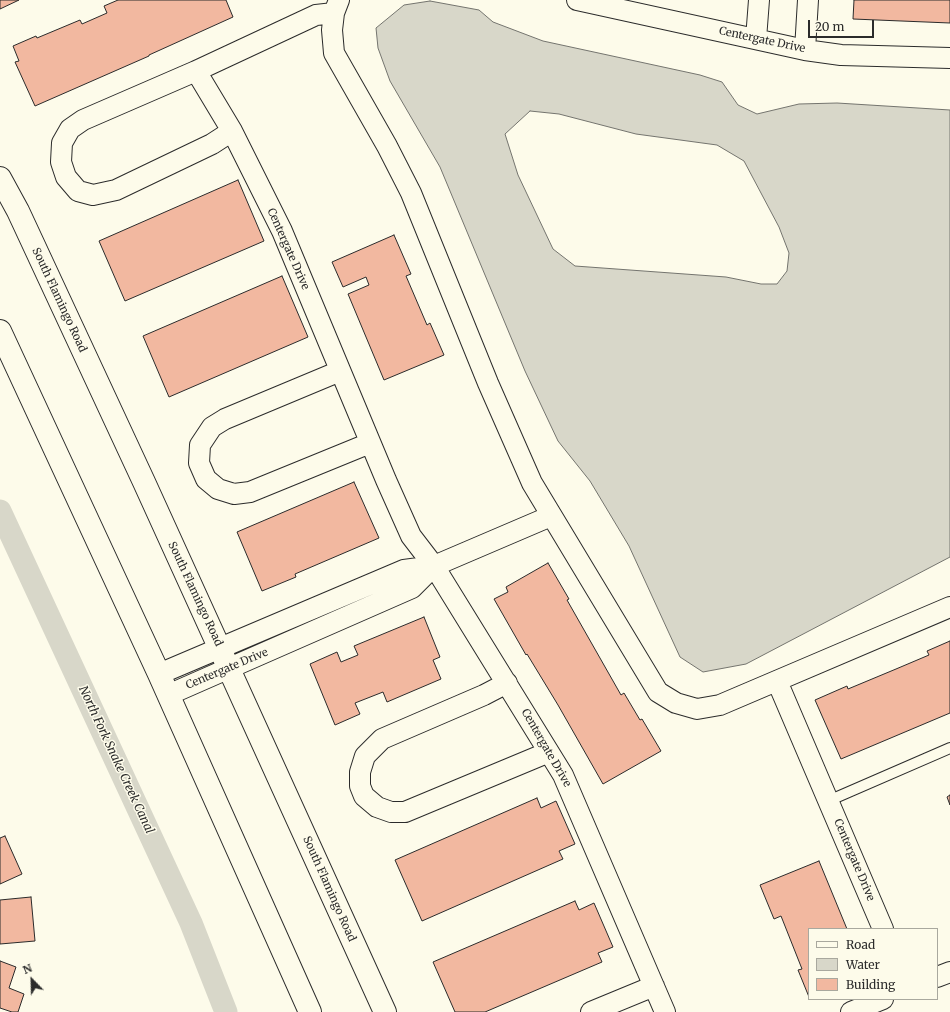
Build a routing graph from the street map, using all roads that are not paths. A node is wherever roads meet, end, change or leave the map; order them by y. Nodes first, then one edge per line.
1 (577, 0) edge
2 (759, 0) edge
3 (808, 0) edge
4 (336, 6) edge
5 (756, 39) junction
6 (805, 50) junction
7 (950, 58) edge
8 (196, 71) junction
9 (232, 131) junction
10 (0, 178) edge
11 (0, 331) edge
12 (340, 371) junction
13 (370, 443) junction
14 (551, 516) junction
15 (434, 566) junction
16 (346, 594) junction
17 (950, 607) edge
18 (356, 612) junction
19 (220, 648) junction
20 (230, 669) junction
21 (159, 674) junction
22 (777, 681) junction
23 (507, 683) junction
24 (168, 695) junction
25 (950, 748) edge
26 (549, 752) junction
27 (828, 801) junction
28 (883, 928) edge
29 (950, 972) edge
30 (938, 977) edge
31 (654, 986) junction
32 (881, 1000) edge
33 (310, 1012) edge
34 (385, 1012) edge
35 (591, 1012) edge
36 (665, 1012) edge
37 (851, 1012) edge

1 - 5 street, Centergate Drive
2 - 5 street
3 - 6 street
4 - 8 street
4 - 14 street
5 - 6 street, Centergate Drive
6 - 7 street, Centergate Drive
8 - 9 street, Centergate Drive
8 - 9 street
9 - 12 street, Centergate Drive
10 - 19 main road, South Flamingo Road
11 - 21 main road
12 - 13 street, Centergate Drive
12 - 13 street
13 - 15 street, Centergate Drive
14 - 15 street, Centergate Drive
14 - 22 street
15 - 16 street, Centergate Drive
15 - 18 street, Centergate Drive
15 - 23 street, Centergate Drive
16 - 18 street
16 - 19 street, Centergate Drive
17 - 22 street
18 - 20 street, Centergate Drive
19 - 20 main road, South Flamingo Road
19 - 21 street, Centergate Drive
20 - 24 street, Centergate Drive
20 - 34 main road, South Flamingo Road
21 - 24 main road
22 - 27 street, Centergate Drive
23 - 26 street, Centergate Drive
23 - 26 street
24 - 33 main road
25 - 27 lane
26 - 31 street, Centergate Drive
27 - 28 street, Centergate Drive
29 - 30 street
31 - 35 street
31 - 36 street, Centergate Drive
32 - 37 street

